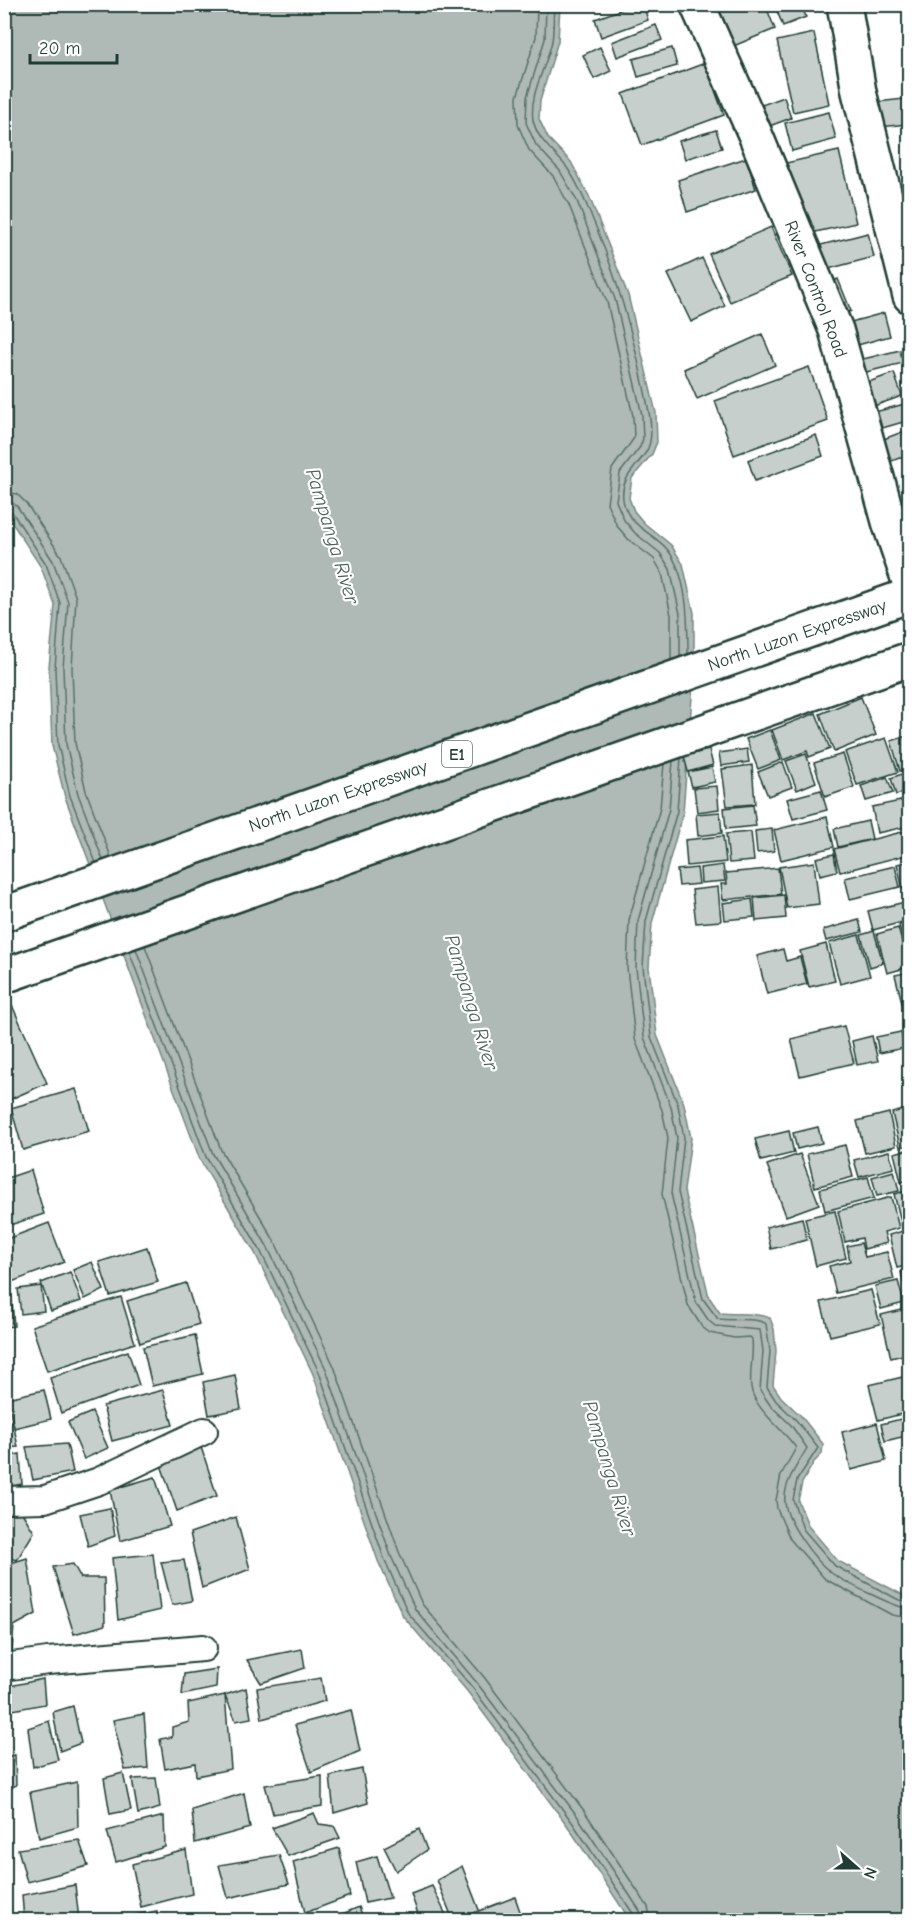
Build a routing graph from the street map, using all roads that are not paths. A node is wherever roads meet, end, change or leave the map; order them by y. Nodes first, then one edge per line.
1 (697, 4) edge
2 (844, 4) edge
3 (909, 296) edge
4 (909, 584) edge
5 (909, 595) edge
6 (909, 659) edge
7 (4, 914) edge
8 (4, 976) edge
9 (204, 1431) dead end
10 (4, 1500) edge
11 (203, 1648) dead end
12 (4, 1667) edge

1 - 4 main road, River Control Road
2 - 3 main road
5 - 7 main road, North Luzon Expressway / E1
6 - 8 main road
9 - 10 street
11 - 12 street

